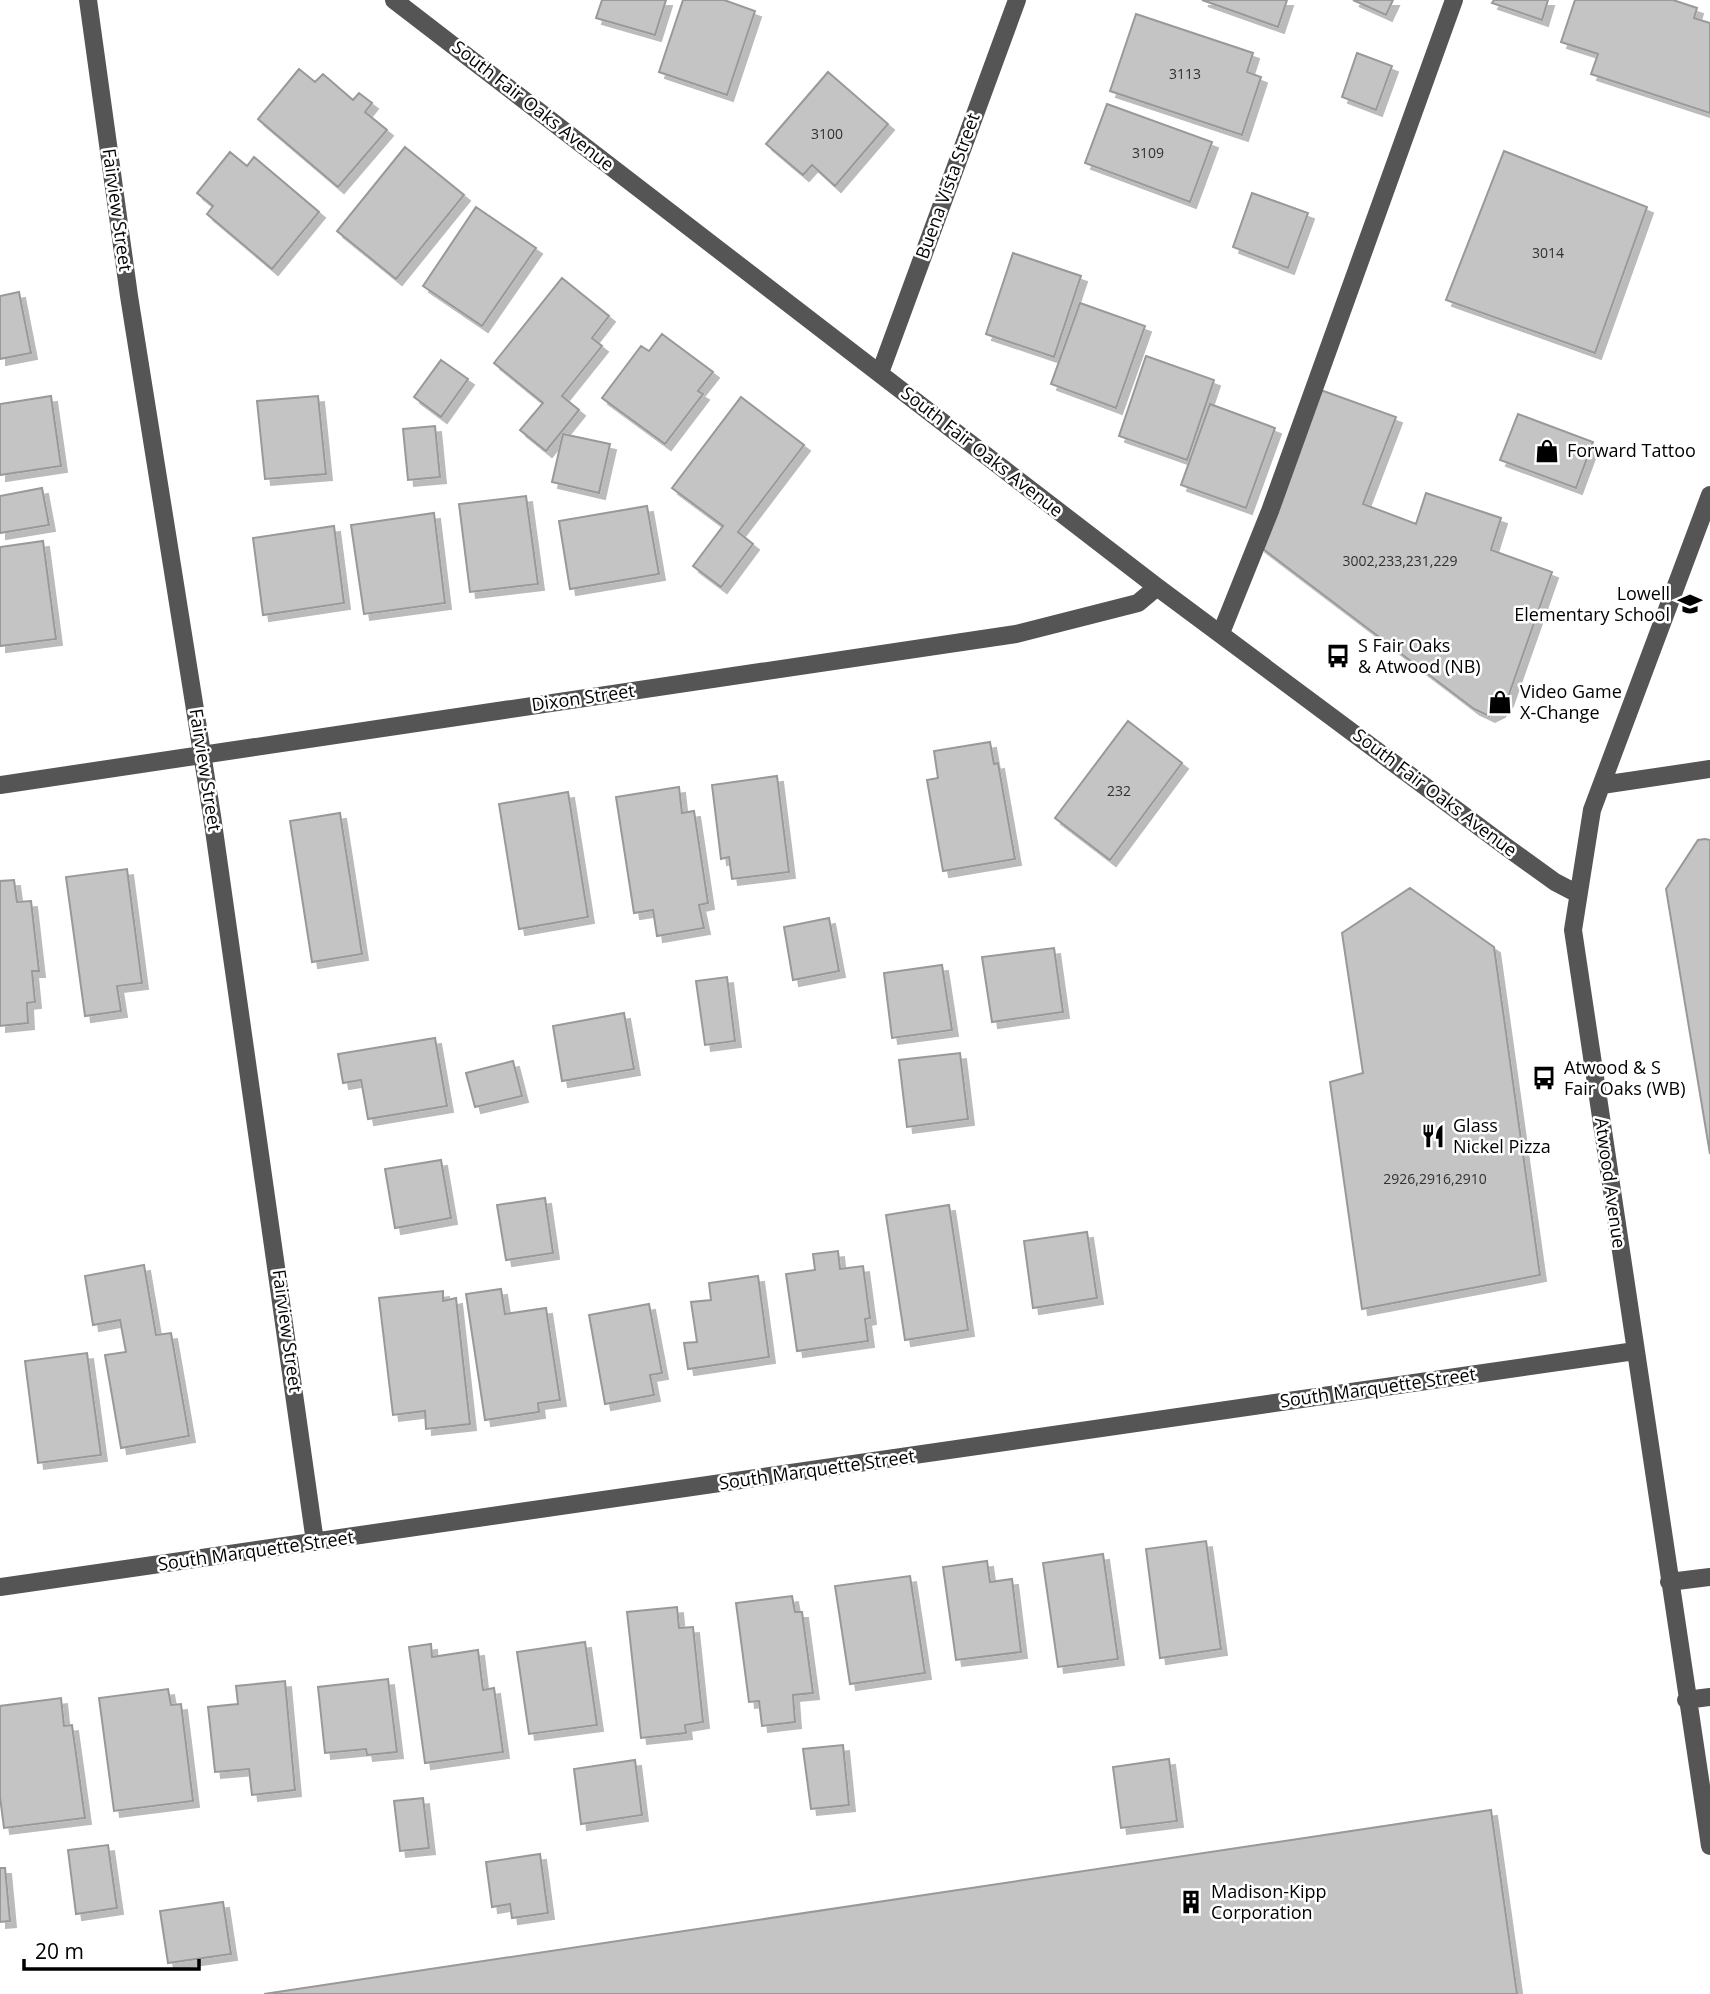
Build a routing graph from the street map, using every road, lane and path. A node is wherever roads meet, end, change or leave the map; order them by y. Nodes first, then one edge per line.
1 (88, 0) edge
2 (394, 0) edge
3 (1017, 0) edge
4 (1454, 0) edge
5 (880, 373) junction
6 (1710, 495) edge
7 (1157, 587) junction
8 (1221, 633) junction
9 (202, 754) junction
10 (1710, 769) edge
11 (0, 785) edge
12 (1602, 785) junction
13 (1577, 894) junction
14 (1634, 1351) junction
15 (315, 1542) junction
16 (1710, 1577) edge
17 (1670, 1582) junction
18 (0, 1587) edge
19 (1710, 1697) edge
20 (1686, 1700) junction
21 (1710, 1846) edge

1 - 9 street, Fairview Street
2 - 5 street, South Fair Oaks Avenue
3 - 5 street, Buena Vista Street
4 - 8 street
5 - 7 street, South Fair Oaks Avenue
6 - 12 street, Atwood Avenue
7 - 8 street, South Fair Oaks Avenue
7 - 9 street, Dixon Street
8 - 13 street, South Fair Oaks Avenue
9 - 11 street, Dixon Street
9 - 15 street, Fairview Street
10 - 12 street
12 - 13 street, Atwood Avenue
13 - 14 street, Atwood Avenue
14 - 15 street, South Marquette Street
14 - 17 street, Atwood Avenue
15 - 18 street, South Marquette Street
16 - 17 street
17 - 20 street, Atwood Avenue
19 - 20 street
20 - 21 street, Atwood Avenue

